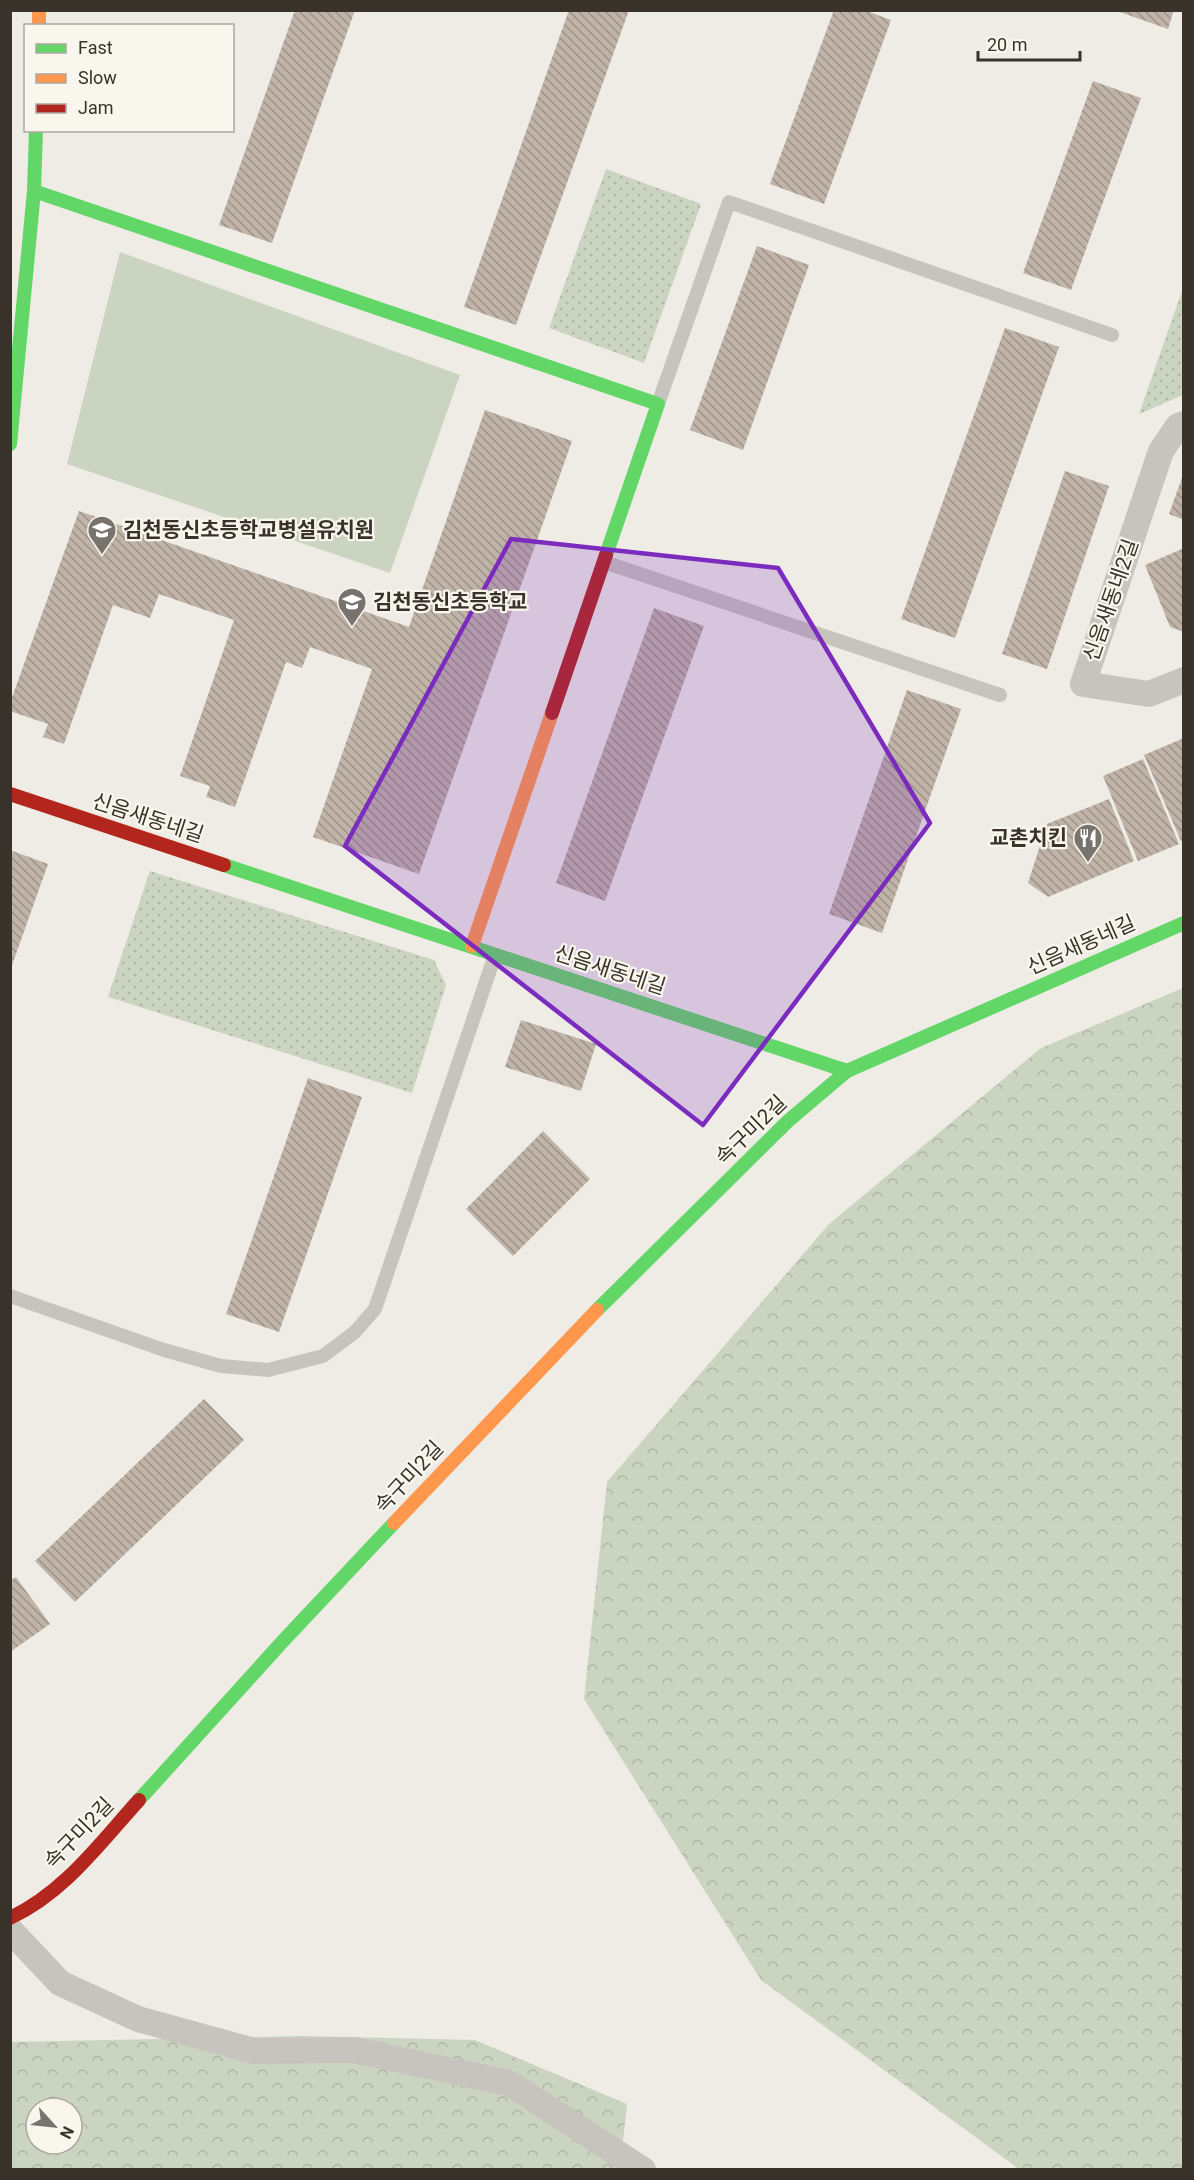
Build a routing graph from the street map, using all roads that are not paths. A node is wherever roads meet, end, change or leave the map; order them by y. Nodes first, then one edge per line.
1 (36, 132) edge
2 (34, 190) junction
3 (1112, 335) dead end
4 (658, 404) junction
5 (1184, 424) edge
6 (10, 444) edge
7 (603, 562) junction
8 (1184, 680) edge
9 (1000, 694) dead end
10 (10, 794) edge
11 (1184, 923) edge
12 (472, 946) junction
13 (495, 954) junction
14 (847, 1071) junction
15 (10, 1296) edge
16 (10, 1918) edge
17 (10, 1930) edge
18 (643, 2169) edge

1 - 2 street
2 - 4 street
2 - 6 street
3 - 4 lane
4 - 7 street
5 - 8 street, 신음새동네2길
7 - 9 lane
7 - 12 street
10 - 12 street, 신음새동네길
11 - 14 street, 신음새동네길
12 - 13 street, 신음새동네길
13 - 14 street, 신음새동네길
13 - 15 lane
14 - 16 street, 속구미2길
17 - 18 street

